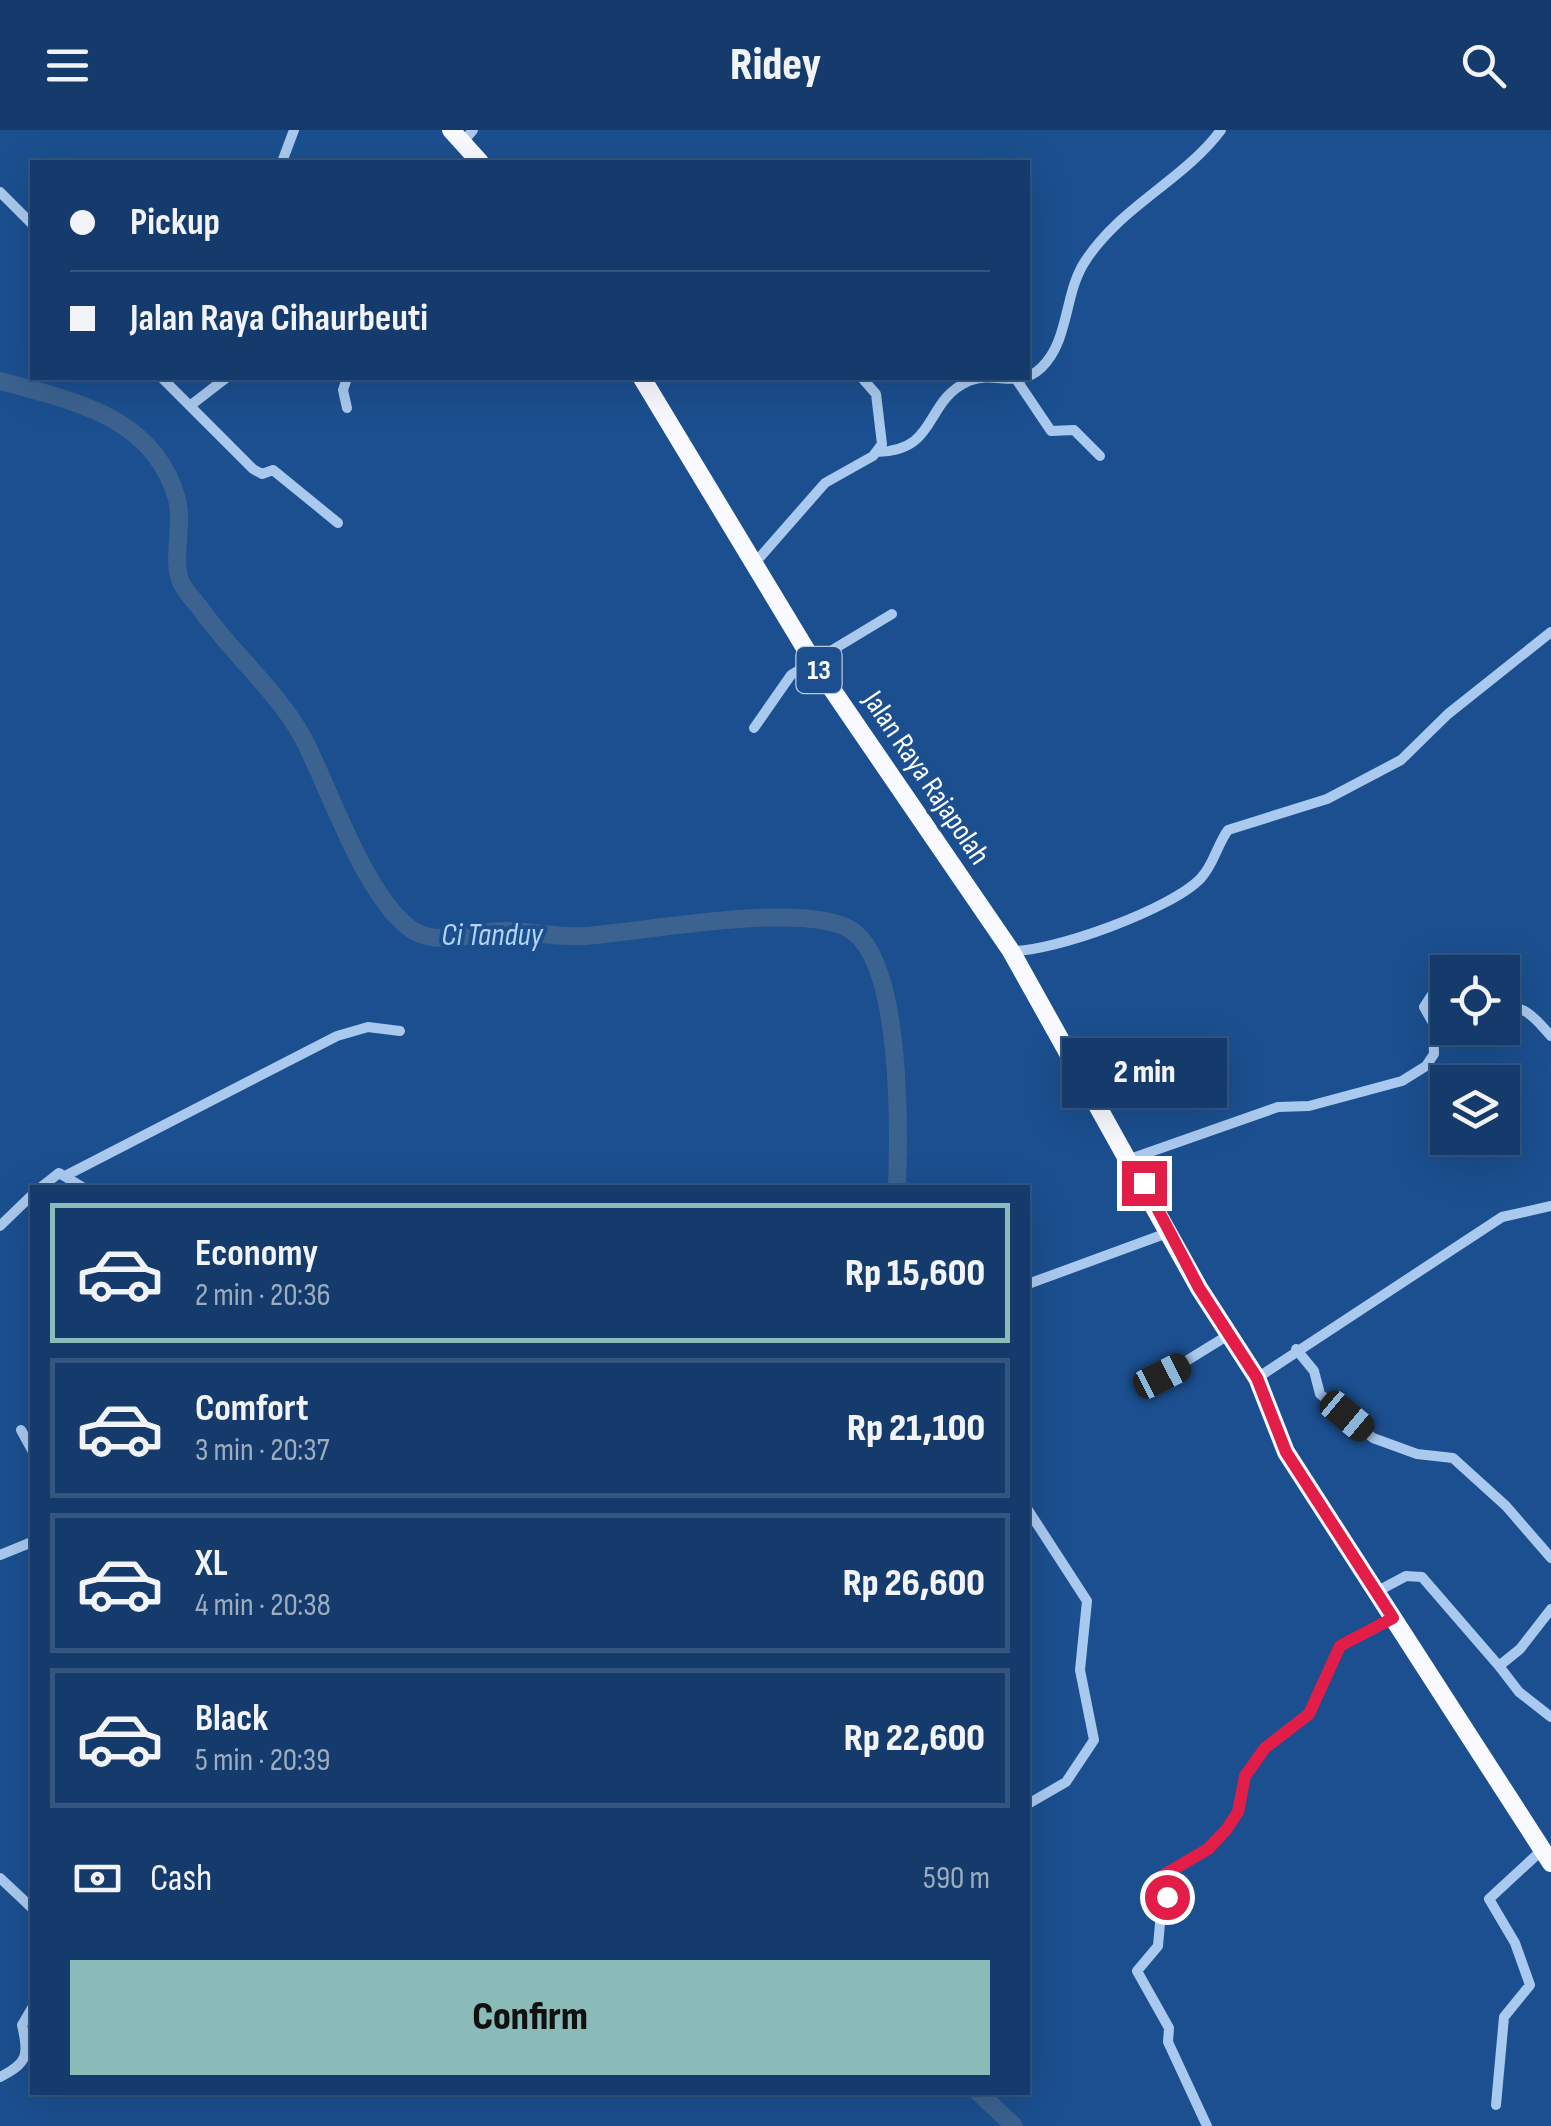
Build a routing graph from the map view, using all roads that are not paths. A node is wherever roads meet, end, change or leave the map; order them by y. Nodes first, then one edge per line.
1 (294, 130) edge
2 (1221, 130) edge
3 (462, 134) edge
4 (283, 160) edge
5 (479, 160) edge
6 (0, 192) edge
7 (30, 222) edge
8 (1030, 373) edge
9 (164, 380) edge
10 (223, 380) edge
11 (346, 380) edge
12 (643, 380) edge
13 (864, 380) edge
14 (974, 380) edge
15 (1000, 380) edge
16 (1021, 380) edge
17 (1018, 382) junction
18 (192, 405) junction
19 (348, 408) dead end
20 (878, 452) junction
21 (1100, 456) dead end
22 (338, 523) dead end
23 (754, 564) junction
24 (892, 614) dead end
25 (1551, 632) edge
26 (814, 663) junction
27 (754, 728) dead end
28 (1011, 952) junction
29 (1520, 1010) edge
30 (400, 1031) dead end
31 (1551, 1036) edge
32 (1434, 1045) edge
33 (1130, 1159) junction
34 (67, 1175) junction
35 (43, 1185) edge
36 (80, 1185) edge
37 (30, 1197) edge
38 (1551, 1206) edge
39 (0, 1226) edge
40 (1170, 1232) junction
41 (1030, 1283) edge
42 (1230, 1334) junction
43 (1296, 1350) junction
44 (1162, 1376) dead end
45 (1257, 1378) junction
46 (21, 1430) dead end
47 (30, 1446) edge
48 (1030, 1513) edge
49 (30, 1543) edge
50 (0, 1555) edge
51 (1551, 1558) edge
52 (1376, 1592) junction
53 (1551, 1609) edge
54 (1393, 1618) junction
55 (1499, 1666) junction
56 (1551, 1718) edge
57 (1030, 1803) edge
58 (1546, 1856) edge
59 (0, 1878) edge
60 (30, 1906) edge
61 (30, 2012) edge
62 (0, 2077) edge
63 (1496, 2105) dead end
64 (1206, 2126) edge

1 - 4 street
2 - 8 street
3 - 5 highway
6 - 7 street
9 - 18 street
10 - 18 street
11 - 19 street
12 - 23 highway, Jalan Raya Rajapolah / 13
13 - 20 street
14 - 20 street
15 - 17 street
16 - 17 street
17 - 21 street
18 - 22 street
20 - 23 street
23 - 26 highway, Jalan Raya Rajapolah / 13
24 - 26 street
25 - 28 street
26 - 27 street
26 - 28 highway, Jalan Raya Rajapolah / 13
28 - 33 highway, 13
29 - 31 street
30 - 34 street
32 - 33 street
33 - 40 highway, 13
34 - 35 street
34 - 36 street
37 - 39 street
38 - 43 street
40 - 41 street
40 - 42 highway, 13
42 - 44 street
42 - 45 highway, 13
43 - 45 street
43 - 51 street
45 - 52 highway, 13
46 - 47 street
48 - 57 street
49 - 50 street
52 - 54 highway, 13
52 - 55 street
53 - 55 street
54 - 58 highway, 13
54 - 64 street
55 - 56 street
58 - 63 street
59 - 60 street
61 - 62 street

